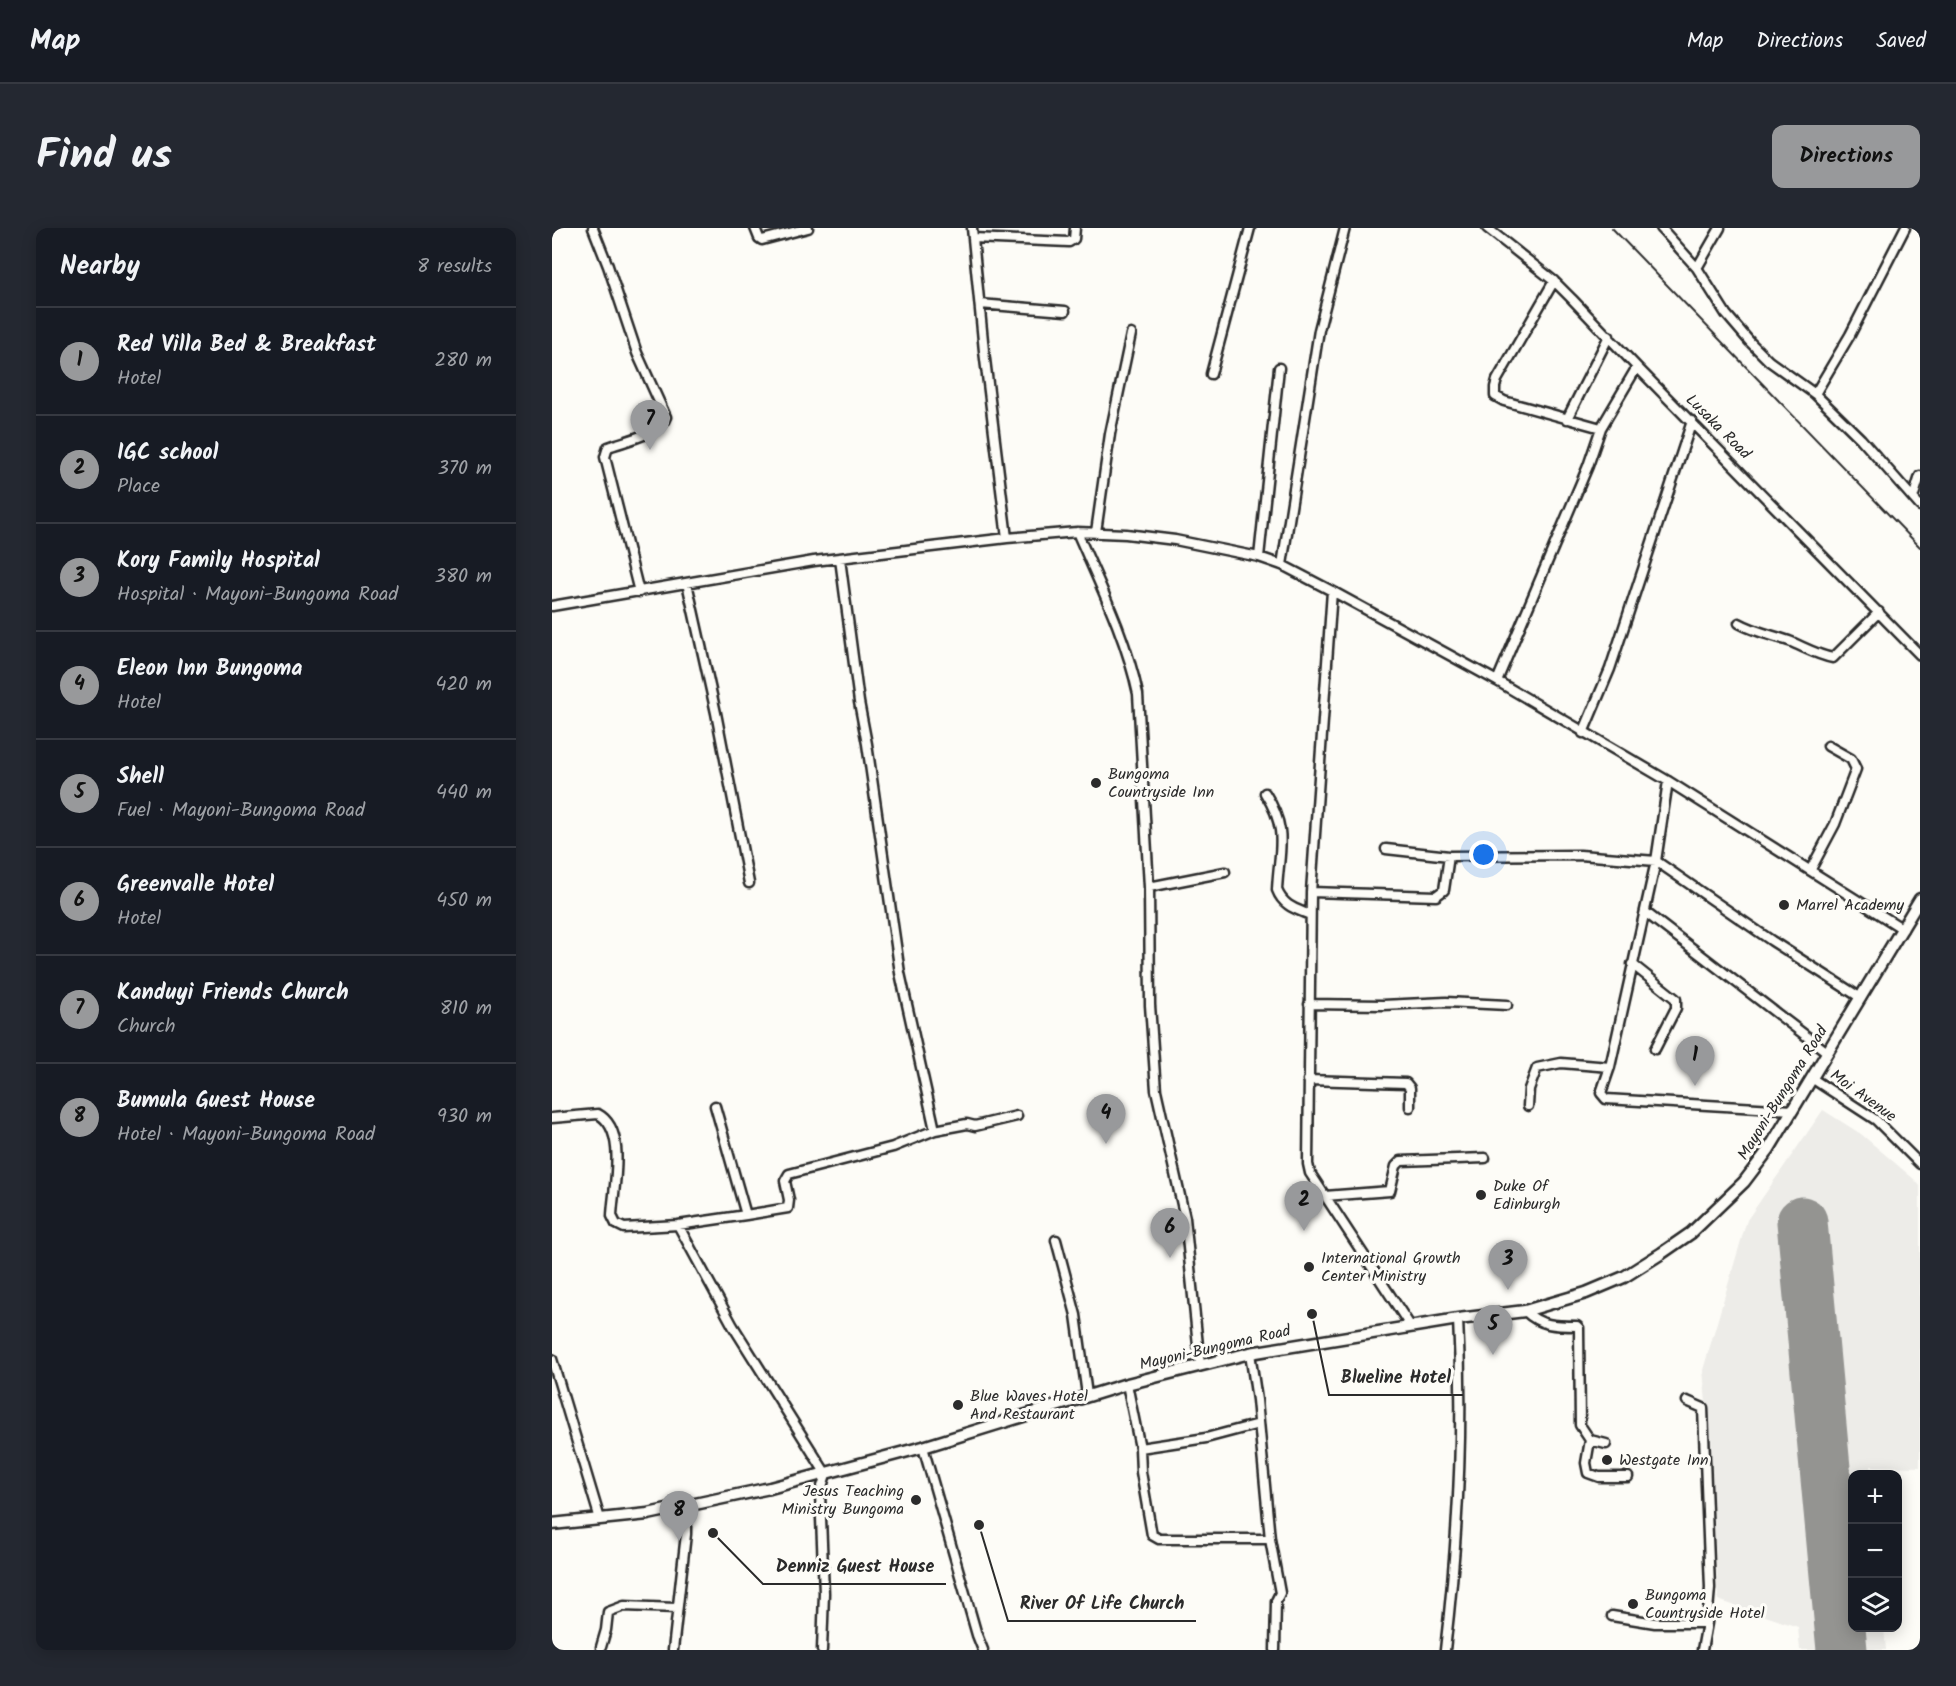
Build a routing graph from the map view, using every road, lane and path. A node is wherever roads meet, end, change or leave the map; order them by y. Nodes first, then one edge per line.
1 (593, 228) edge
2 (755, 228) edge
3 (808, 228) edge
4 (1075, 228) edge
5 (1250, 228) edge
6 (1345, 228) edge
7 (1488, 228) edge
8 (1661, 228) edge
9 (1720, 228) edge
10 (1905, 228) edge
11 (973, 233) edge
12 (1697, 268) junction
13 (1554, 281) junction
14 (980, 304) junction
15 (1065, 311) dead end
16 (1131, 334) dead end
17 (1609, 336) junction
18 (1637, 367) junction
19 (1279, 368) dead end
20 (1211, 374) dead end
21 (1815, 394) junction
22 (1567, 419) junction
23 (1692, 421) junction
24 (1601, 428) junction
25 (1920, 476) edge
26 (1913, 498) junction
27 (1920, 506) edge
28 (1077, 532) junction
29 (1096, 532) junction
30 (1007, 538) junction
31 (1259, 557) junction
32 (840, 559) junction
33 (1282, 565) junction
34 (687, 584) junction
35 (1332, 591) junction
36 (639, 592) junction
37 (552, 606) edge
38 (1879, 612) junction
39 (1739, 623) dead end
40 (1920, 655) edge
41 (1497, 681) junction
42 (1583, 733) junction
43 (1828, 746) dead end
44 (1668, 781) junction
45 (1265, 793) dead end
46 (1386, 849) dead end
47 (1449, 856) junction
48 (1656, 861) junction
49 (1811, 869) junction
50 (1225, 872) dead end
51 (748, 883) dead end
52 (1149, 887) junction
53 (1311, 892) junction
54 (1920, 899) edge
55 (1645, 912) junction
56 (1310, 915) junction
57 (1903, 929) junction
58 (1632, 964) junction
59 (1861, 998) junction
60 (1309, 1004) junction
61 (1506, 1005) dead end
62 (1655, 1049) dead end
63 (1827, 1052) junction
64 (1610, 1067) junction
65 (1813, 1079) junction
66 (1308, 1080) junction
67 (715, 1106) dead end
68 (1528, 1106) dead end
69 (1410, 1107) dead end
70 (1793, 1110) junction
71 (1017, 1116) dead end
72 (552, 1118) edge
73 (934, 1130) junction
74 (1485, 1158) dead end
75 (1920, 1164) edge
76 (1325, 1196) junction
77 (746, 1215) junction
78 (678, 1225) junction
79 (1056, 1240) dead end
80 (1525, 1311) junction
81 (1458, 1319) junction
82 (1411, 1327) junction
83 (1250, 1353) junction
84 (552, 1359) edge
85 (1200, 1365) junction
86 (1126, 1384) junction
87 (1087, 1395) junction
88 (1687, 1401) dead end
89 (1259, 1424) junction
90 (1590, 1440) junction
91 (1606, 1444) dead end
92 (923, 1448) junction
93 (1140, 1448) junction
94 (826, 1474) junction
95 (1628, 1477) dead end
96 (686, 1506) junction
97 (600, 1519) junction
98 (552, 1524) edge
99 (1270, 1539) junction
100 (676, 1608) junction
101 (1612, 1616) dead end
102 (1707, 1623) junction
103 (601, 1647) dead end
104 (673, 1650) edge
105 (822, 1650) edge
106 (983, 1650) edge
107 (1275, 1650) edge
108 (1445, 1650) edge
109 (1702, 1650) edge

1 - 36 street
2 - 3 street
4 - 11 street
5 - 20 street
6 - 33 street
7 - 13 street, Lusaka Road
8 - 12 street
9 - 12 street
10 - 21 street
11 - 14 street
12 - 21 street
13 - 17 street, Lusaka Road
13 - 22 street
14 - 15 street
14 - 30 street
16 - 29 street
17 - 18 street, Lusaka Road
17 - 22 street
18 - 23 street, Lusaka Road
18 - 24 street
19 - 31 street
21 - 26 street
22 - 24 street
23 - 38 street, Lusaka Road
23 - 42 street
24 - 41 street
25 - 26 street
26 - 27 street
28 - 29 street
28 - 30 street
28 - 52 street
29 - 31 street
30 - 32 street
31 - 33 street
32 - 34 street
32 - 73 street
33 - 35 street
34 - 36 street
34 - 51 street
35 - 41 street
35 - 53 street
36 - 37 street
38 - 39 street
38 - 40 street, Lusaka Road
41 - 42 street
42 - 44 street
43 - 49 street
44 - 48 street
44 - 49 street
45 - 56 street
46 - 47 street
47 - 48 street
47 - 53 street
48 - 55 street
48 - 59 street
49 - 57 street
50 - 52 street
52 - 85 street
53 - 56 street
54 - 57 main road, Mayoni-Bungoma Road
55 - 58 street
55 - 63 street
56 - 60 street
57 - 59 main road, Mayoni-Bungoma Road
58 - 62 street
58 - 64 street
59 - 63 main road, Mayoni-Bungoma Road
60 - 61 street
60 - 66 street
63 - 65 main road, Mayoni-Bungoma Road
64 - 68 street
64 - 70 street
65 - 70 main road, Mayoni-Bungoma Road
65 - 75 street, Moi Avenue
66 - 69 street
66 - 76 street
67 - 77 street
70 - 80 main road, Mayoni-Bungoma Road
71 - 73 street
72 - 78 street
73 - 77 street
74 - 76 street
76 - 82 street
77 - 78 street
78 - 94 street
79 - 87 street
80 - 81 main road, Mayoni-Bungoma Road
80 - 90 street
81 - 82 main road, Mayoni-Bungoma Road
81 - 108 street
82 - 83 main road, Mayoni-Bungoma Road
83 - 85 main road, Mayoni-Bungoma Road
83 - 89 street
84 - 97 street
85 - 86 main road, Mayoni-Bungoma Road
86 - 87 main road, Mayoni-Bungoma Road
86 - 93 street
87 - 92 main road, Mayoni-Bungoma Road
88 - 102 street
89 - 93 street
89 - 99 street
90 - 91 street
90 - 95 street
92 - 94 main road, Mayoni-Bungoma Road
92 - 106 street
93 - 99 street
94 - 96 main road, Mayoni-Bungoma Road
94 - 105 street
96 - 97 main road, Mayoni-Bungoma Road
96 - 100 street
97 - 98 main road, Mayoni-Bungoma Road
99 - 107 street
100 - 103 street
100 - 104 street
101 - 102 street
102 - 109 street

